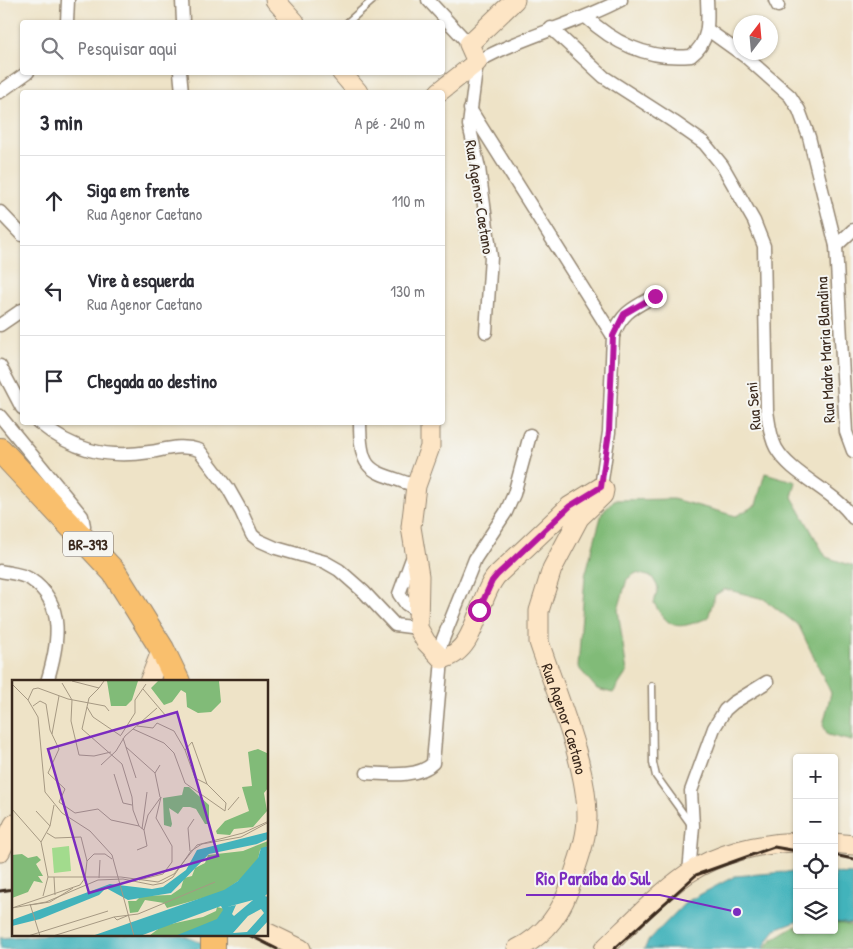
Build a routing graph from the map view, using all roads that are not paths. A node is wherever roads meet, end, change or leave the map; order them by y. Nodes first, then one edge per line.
1 (68, 0) edge
2 (182, 0) edge
3 (275, 0) edge
4 (372, 0) edge
5 (428, 0) edge
6 (515, 0) edge
7 (621, 0) edge
8 (708, 0) edge
9 (586, 16) junction
10 (67, 20) edge
11 (183, 20) edge
12 (294, 20) edge
13 (350, 20) edge
14 (551, 28) junction
15 (708, 30) junction
16 (469, 44) junction
17 (477, 62) junction
18 (24, 75) edge
19 (180, 75) edge
20 (344, 75) edge
21 (182, 90) edge
22 (356, 90) edge
23 (442, 90) edge
24 (0, 92) edge
25 (470, 109) junction
26 (0, 212) edge
27 (853, 230) edge
28 (20, 234) edge
29 (836, 246) junction
30 (655, 296) dead end
31 (20, 311) edge
32 (0, 325) edge
33 (486, 332) dead end
34 (613, 336) junction
35 (0, 366) edge
36 (20, 404) edge
37 (0, 416) edge
38 (42, 425) edge
39 (360, 425) edge
40 (430, 425) edge
41 (530, 435) dead end
42 (0, 450) edge
43 (853, 451) edge
44 (416, 486) junction
45 (601, 487) junction
46 (853, 518) edge
47 (80, 536) junction
48 (0, 570) edge
49 (418, 620) junction
50 (162, 649) junction
51 (439, 657) junction
52 (48, 680) edge
53 (151, 680) edge
54 (177, 680) edge
55 (767, 682) dead end
56 (652, 686) dead end
57 (367, 774) dead end
58 (693, 826) junction
59 (12, 829) edge
60 (793, 842) edge
61 (838, 843) edge
62 (853, 845) edge
63 (4, 851) edge
64 (689, 873) junction
65 (269, 933) edge
66 (213, 936) edge
67 (301, 948) edge
68 (213, 949) edge
69 (517, 949) edge
70 (604, 949) edge

1 - 10 street
2 - 11 street
3 - 12 street
4 - 13 lane
5 - 16 street
6 - 16 street
7 - 9 street
8 - 15 street
9 - 14 street
9 - 15 street
14 - 17 street
14 - 46 street, Rua Seni
15 - 29 street, Rua Madre Maria Blandina
16 - 17 street
17 - 23 street
17 - 25 street, Rua Agenor Caetano
18 - 24 street
19 - 21 street
20 - 22 street
25 - 33 street, Rua Agenor Caetano
25 - 34 street
26 - 28 street
27 - 29 street
29 - 43 street, Rua Madre Maria Blandina
30 - 34 street, Rua Agenor Caetano
31 - 32 street
34 - 45 street, Rua Agenor Caetano
35 - 36 street
37 - 47 street
38 - 49 street
39 - 44 street
40 - 44 street
41 - 51 street
42 - 47 highway, BR-393
44 - 49 street
45 - 51 street
45 - 69 street, Rua Agenor Caetano
47 - 50 highway, BR-393
48 - 52 street
49 - 51 street
50 - 53 street
50 - 54 highway, BR-393
51 - 57 street
55 - 58 street
56 - 58 lane
58 - 64 street
59 - 63 street
60 - 64 street
61 - 62 street
64 - 70 street
65 - 67 street
66 - 68 highway

